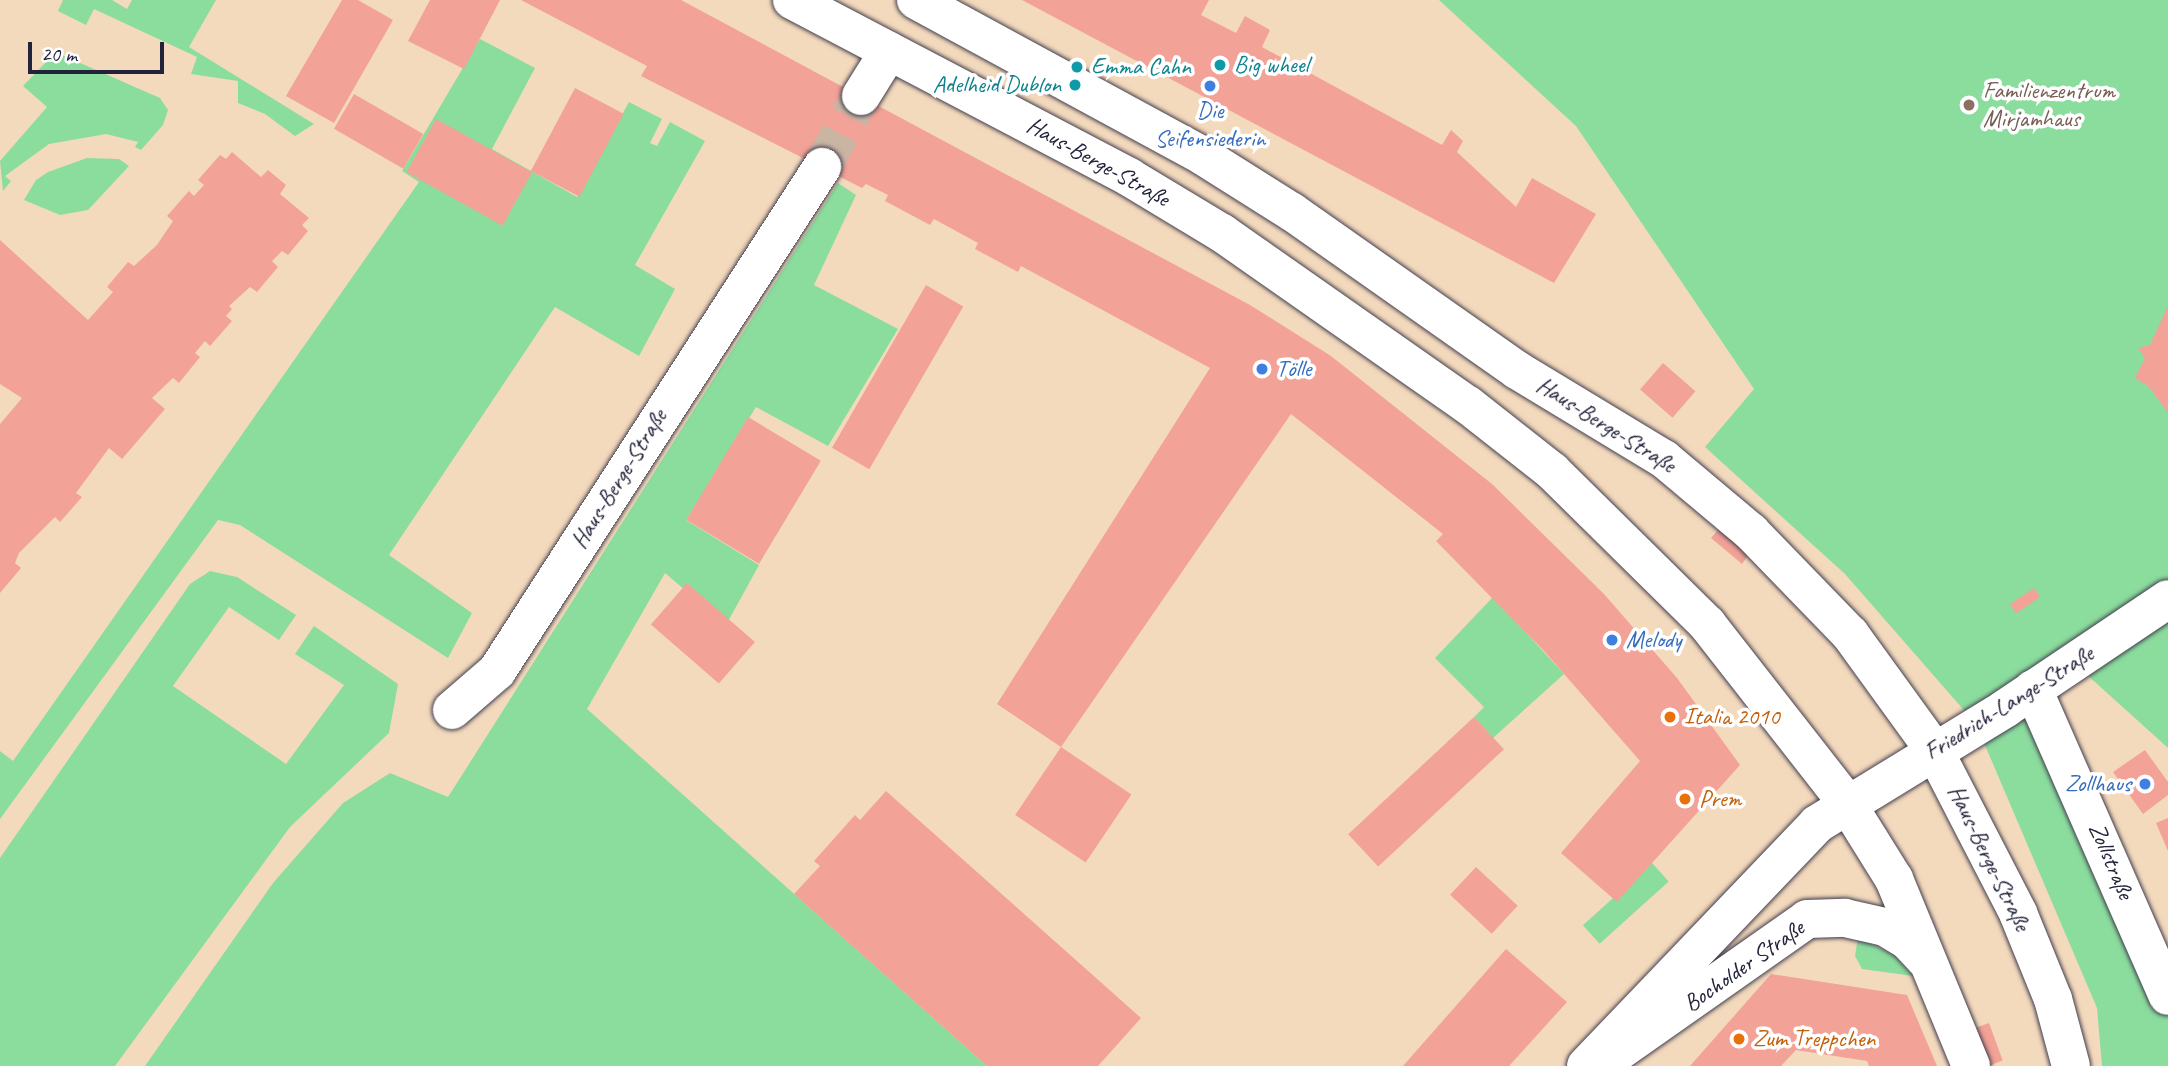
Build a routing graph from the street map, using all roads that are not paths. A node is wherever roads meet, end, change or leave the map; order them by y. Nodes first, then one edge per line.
1 (792, 0) edge
2 (916, 0) edge
3 (889, 51) junction
4 (861, 96) tunnel mouth
5 (822, 167) tunnel mouth
6 (2168, 599) edge
7 (2033, 689) junction
8 (452, 710) dead end
9 (1934, 750) junction
10 (1846, 802) junction
11 (1932, 969) junction
12 (2168, 996) edge
13 (1586, 1066) edge
14 (1595, 1066) edge
15 (1971, 1066) edge
16 (2071, 1066) edge

1 - 3 main road, Haus-Berge-Straße
2 - 9 main road, Haus-Berge-Straße
3 - 4 main road
3 - 10 main road, Haus-Berge-Straße
5 - 8 main road, Haus-Berge-Straße
6 - 7 main road, Friedrich-Lange-Straße
7 - 9 main road, Friedrich-Lange-Straße
7 - 12 main road, Zollstraße
9 - 10 main road, Friedrich-Lange-Straße
9 - 16 main road, Haus-Berge-Straße
10 - 11 main road, Haus-Berge-Straße
10 - 13 main road, Bocholder Straße
11 - 14 main road, Bocholder Straße
11 - 15 main road, Haus-Berge-Straße

